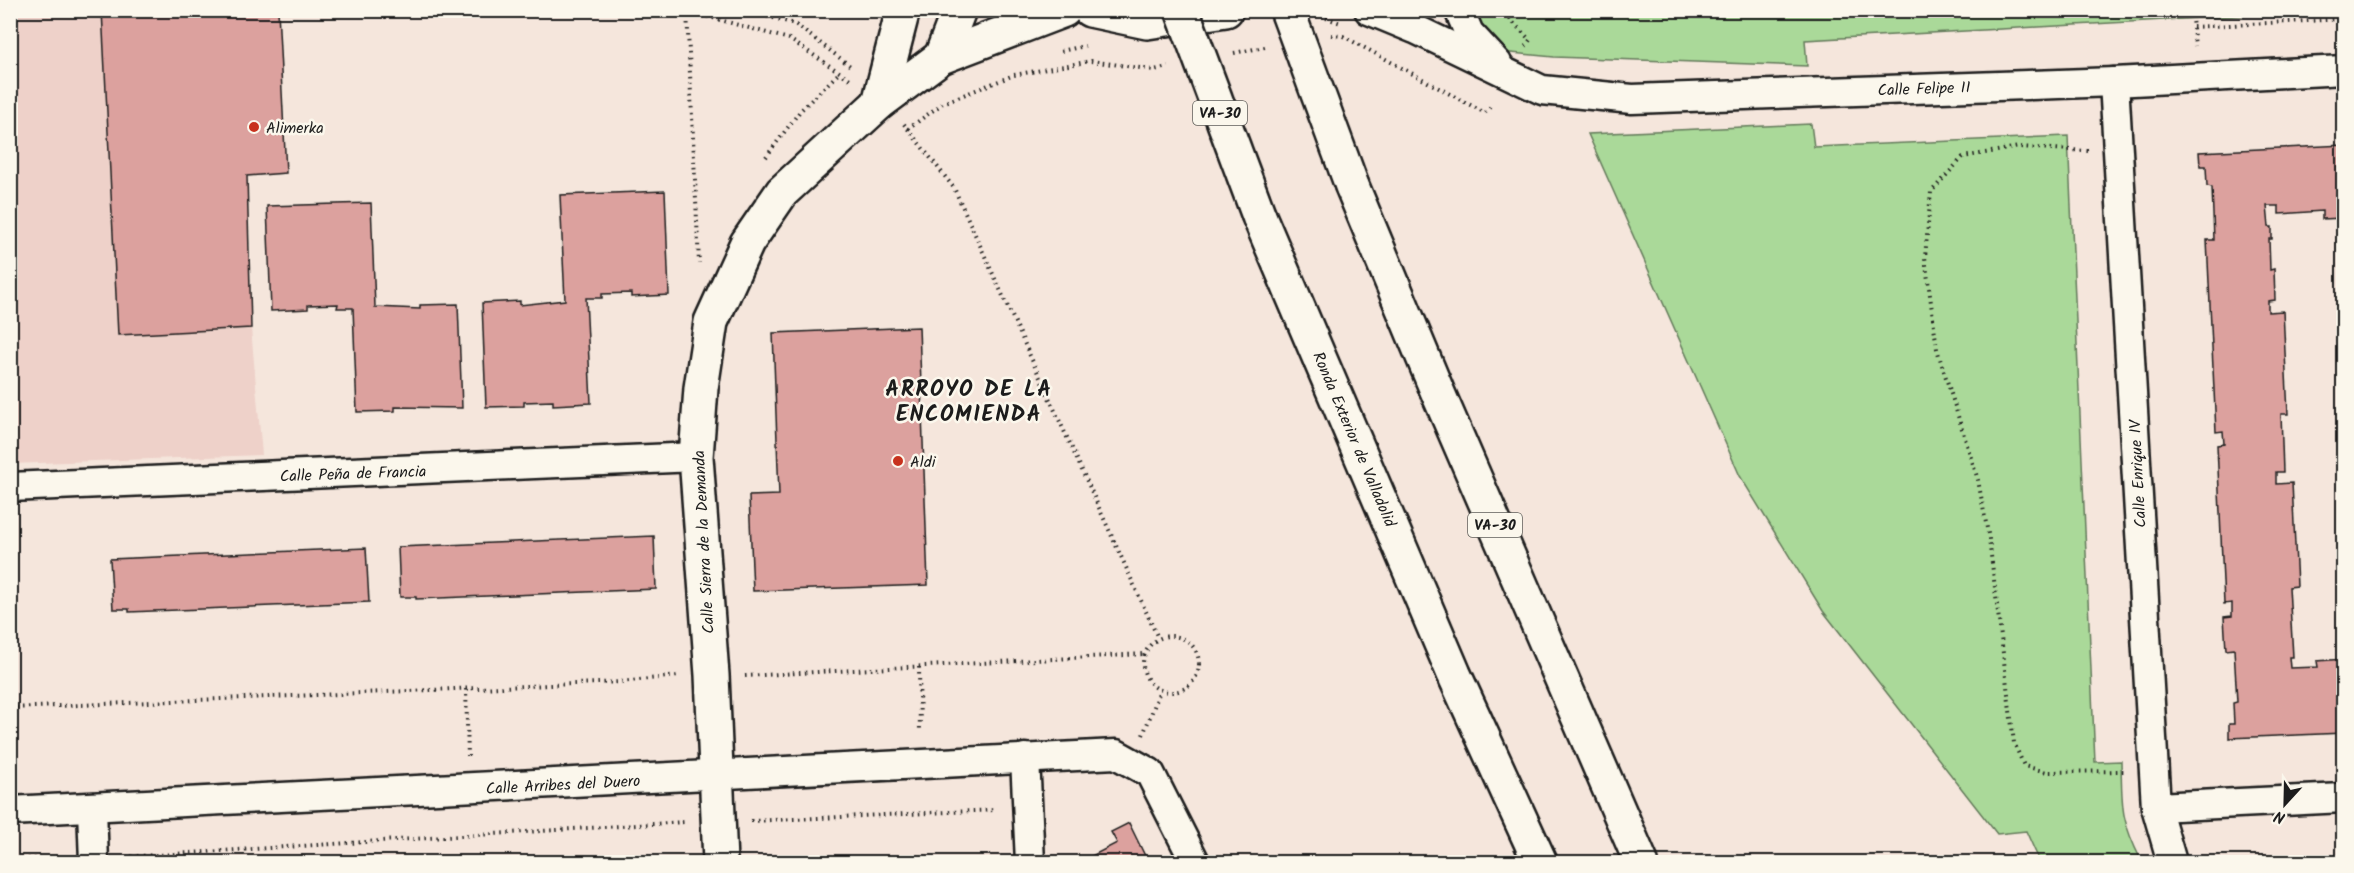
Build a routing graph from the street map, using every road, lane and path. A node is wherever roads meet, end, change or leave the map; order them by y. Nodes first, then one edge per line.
1 (744, 10) edge
2 (903, 10) edge
3 (959, 10) edge
4 (1064, 10) edge
5 (1090, 10) edge
6 (1182, 10) edge
7 (1226, 10) edge
8 (1287, 10) edge
9 (1369, 10) edge
10 (1459, 10) edge
11 (1501, 10) edge
12 (686, 11) edge
13 (2343, 19) edge
14 (1409, 20) edge
15 (2193, 27) dead end
16 (1523, 51) dead end
17 (941, 57) junction
18 (846, 63) dead end
19 (2343, 70) edge
20 (840, 72) dead end
21 (1509, 75) junction
22 (2114, 82) junction
23 (890, 112) junction
24 (2118, 151) junction
25 (699, 270) dead end
26 (696, 457) junction
27 (10, 487) edge
28 (1158, 638) junction
29 (1144, 654) junction
30 (919, 667) junction
31 (712, 675) junction
32 (466, 689) junction
33 (1160, 691) junction
34 (10, 708) edge
35 (1025, 758) junction
36 (1124, 758) junction
37 (468, 760) dead end
38 (920, 764) junction
39 (2154, 771) junction
40 (715, 776) junction
41 (2343, 798) edge
42 (2157, 807) junction
43 (1028, 808) junction
44 (92, 809) junction
45 (10, 811) edge
46 (718, 820) junction
47 (10, 859) edge
48 (94, 861) edge
49 (720, 862) edge
50 (1030, 862) edge
51 (1195, 862) edge
52 (1540, 862) edge
53 (1641, 862) edge
54 (2172, 862) edge

1 - 18 path
2 - 23 main road
3 - 17 main road
4 - 17 main road, Calle Sierra de la Demanda
5 - 7 main road
6 - 52 main road, Ronda Exterior de Valladolid / VA-30, bridge
8 - 53 main road, VA-30, bridge
9 - 14 street, Calle Felipe II
10 - 21 street, Calle Felipe II
11 - 16 path
12 - 20 path
12 - 25 path
13 - 15 path
14 - 21 street, Calle Felipe II
17 - 23 main road, Calle Sierra de la Demanda
19 - 22 street, Calle Felipe II
21 - 22 street, Calle Felipe II
22 - 24 street, Calle Enrique IV
23 - 26 main road, Calle Sierra de la Demanda
23 - 28 path
24 - 39 street, Calle Enrique IV
24 - 39 path
26 - 27 street, Calle Peña de Francia
26 - 31 main road, Calle Sierra de la Demanda
28 - 29 path
28 - 33 path
29 - 30 path
29 - 33 path
30 - 31 path
30 - 38 path
31 - 32 path
31 - 40 main road, Calle Sierra de la Demanda
32 - 34 path
32 - 37 path
33 - 36 path
35 - 36 street, Calle Arribes del Duero
35 - 38 street, Calle Arribes del Duero
35 - 43 street
36 - 51 street
38 - 40 street, Calle Arribes del Duero
39 - 42 street, Calle Enrique IV
40 - 44 street, Calle Arribes del Duero
40 - 46 main road, Calle Sierra de la Demanda
41 - 42 street
42 - 54 street, Calle Enrique IV
43 - 46 path
43 - 50 street
44 - 45 street, Calle Arribes del Duero
44 - 48 street
46 - 48 path
46 - 49 main road, Calle Sierra de la Demanda
47 - 48 path

